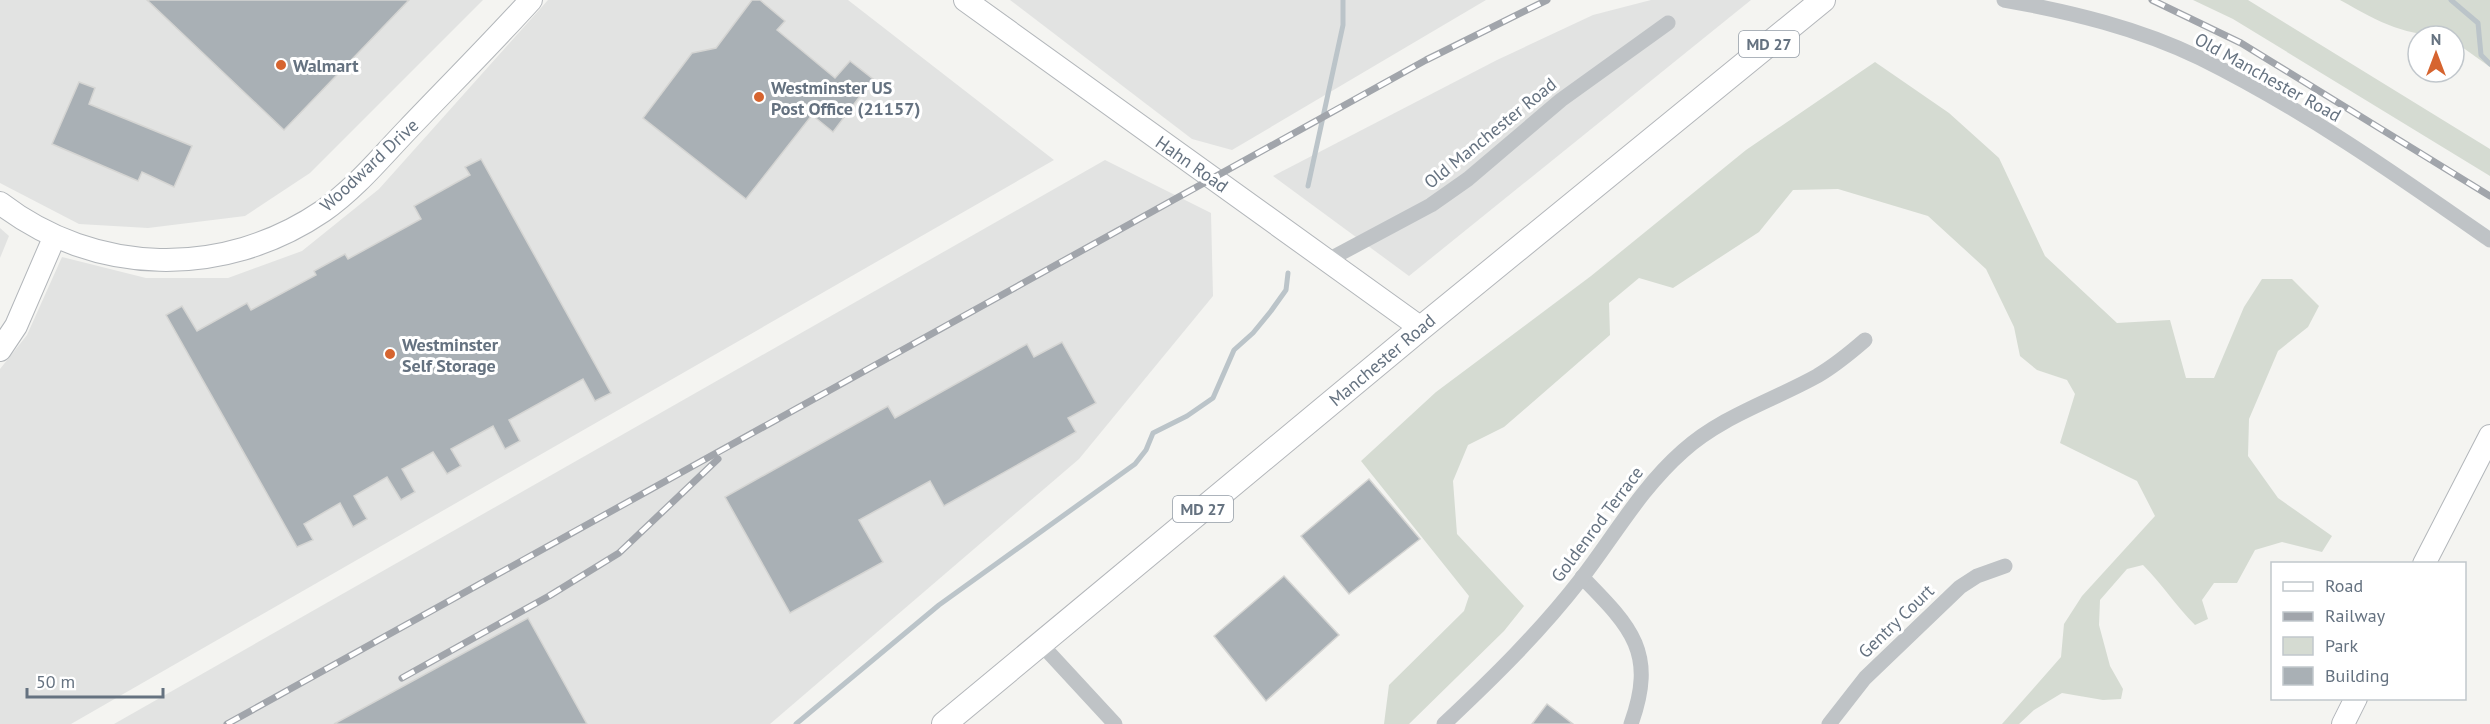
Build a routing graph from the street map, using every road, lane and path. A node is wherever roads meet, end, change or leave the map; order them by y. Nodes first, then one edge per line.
1 (531, 0) edge
2 (964, 0) edge
3 (1823, 0) edge
4 (2004, 0) edge
5 (1668, 22) dead end
6 (0, 203) edge
7 (54, 238) junction
8 (2490, 240) edge
9 (1328, 260) junction
10 (1421, 328) junction
11 (1864, 340) dead end
12 (0, 350) edge
13 (2490, 436) edge
14 (2425, 562) edge
15 (2005, 566) dead end
16 (1582, 577) junction
17 (1041, 644) junction
18 (2355, 700) edge
19 (944, 724) edge
20 (1115, 724) edge
21 (1444, 724) edge
22 (1630, 724) edge
23 (1829, 724) edge
24 (2343, 724) edge

1 - 7 street, Woodward Drive
2 - 9 street, Hahn Road
3 - 10 main road, Manchester Road / MD 27
4 - 8 street, Old Manchester Road
5 - 9 street, Old Manchester Road
6 - 7 street, Woodward Drive
7 - 12 street
9 - 10 street, Hahn Road
10 - 17 main road, Manchester Road / MD 27
11 - 16 street, Goldenrod Terrace
13 - 14 street
15 - 23 street, Gentry Court
16 - 21 street, Goldenrod Terrace
16 - 22 street
17 - 19 main road, Manchester Road / MD 27
17 - 20 street
18 - 24 street

